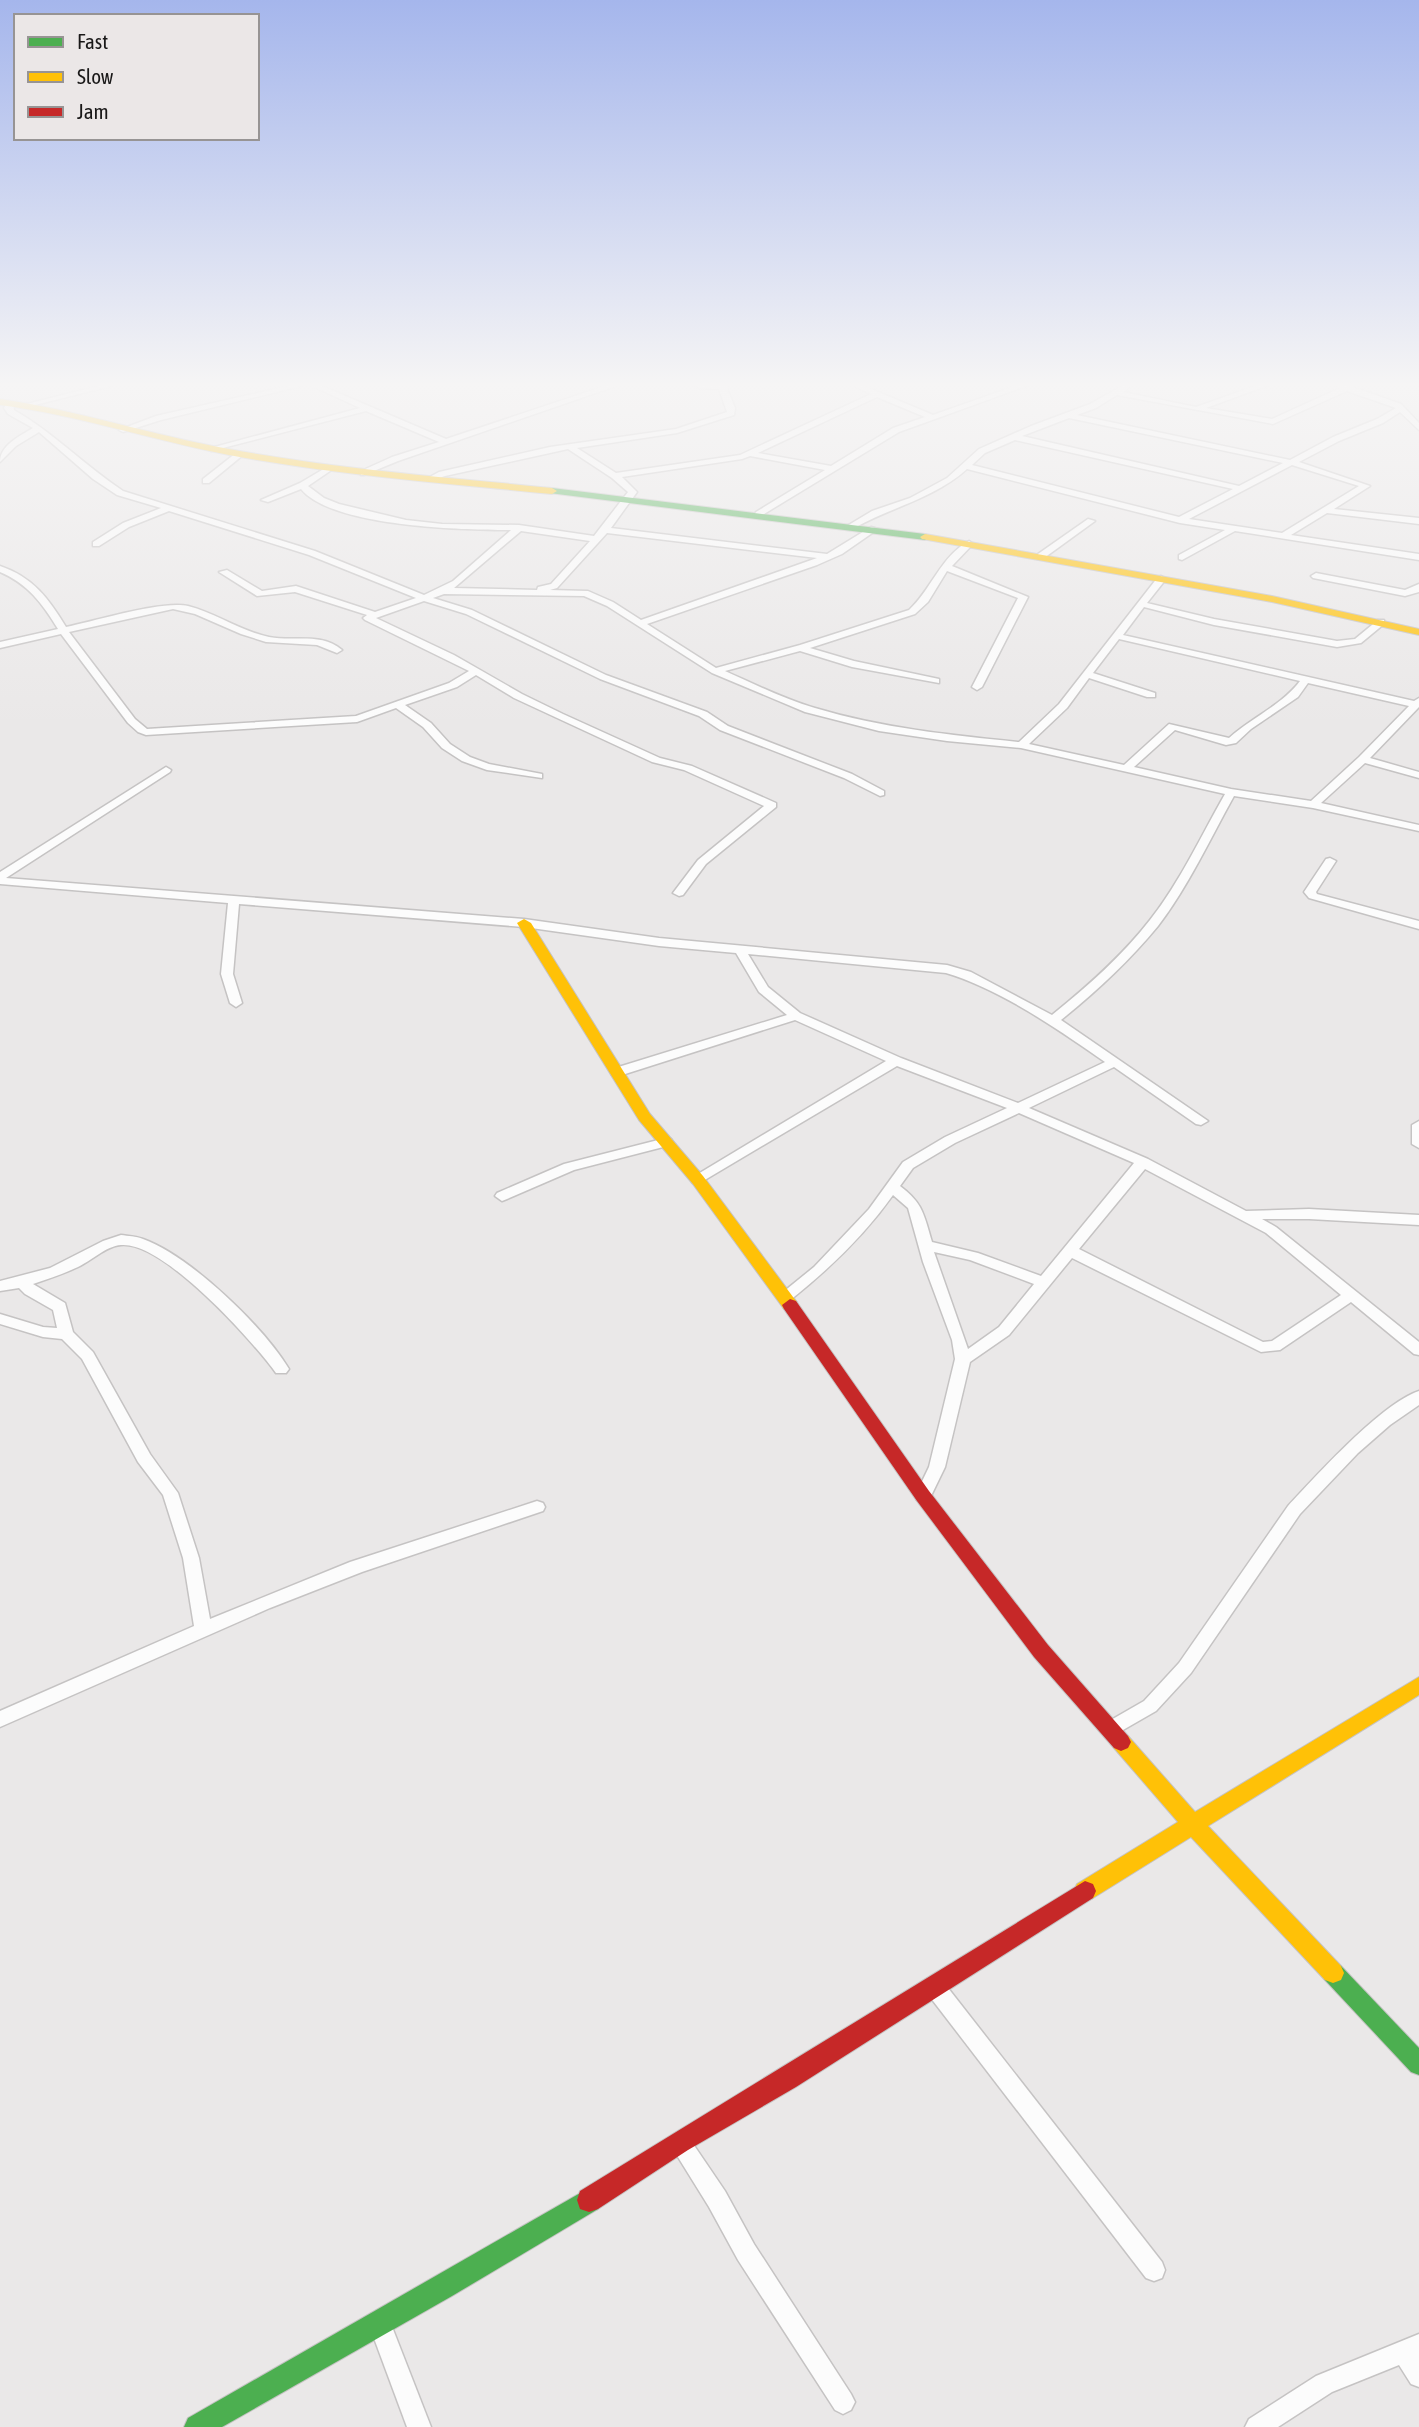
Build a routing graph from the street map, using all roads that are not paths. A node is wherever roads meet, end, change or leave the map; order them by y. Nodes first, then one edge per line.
1 (143, 499) edge
2 (319, 499) edge
3 (629, 499) edge
4 (631, 499) edge
5 (783, 499) edge
6 (913, 499) edge
7 (1098, 499) edge
8 (1221, 499) edge
9 (1348, 499) edge
10 (167, 509) junction
11 (1334, 510) junction
12 (759, 514) junction
13 (1180, 520) junction
14 (1091, 521) dead end
15 (1419, 522) edge
16 (851, 526) junction
17 (519, 528) junction
18 (874, 529) junction
19 (1232, 529) junction
20 (605, 530) junction
21 (1283, 536) junction
22 (595, 539) junction
23 (96, 544) dead end
24 (969, 544) junction
25 (1041, 556) junction
26 (828, 557) junction
27 (1419, 557) edge
28 (1182, 558) dead end
29 (946, 567) junction
30 (0, 569) edge
31 (224, 572) dead end
32 (1316, 576) dead end
33 (1161, 579) junction
34 (1419, 587) edge
35 (556, 589) junction
36 (443, 591) junction
37 (426, 597) junction
38 (1141, 604) junction
39 (372, 614) junction
40 (1381, 622) junction
41 (640, 624) junction
42 (64, 632) junction
43 (1419, 632) edge
44 (1117, 636) junction
45 (0, 645) edge
46 (800, 648) junction
47 (337, 650) dead end
48 (474, 671) junction
49 (715, 671) junction
50 (1089, 675) junction
51 (1305, 680) junction
52 (936, 681) dead end
53 (977, 687) dead end
54 (1152, 695) dead end
55 (1417, 703) edge
56 (398, 705) junction
57 (1021, 745) junction
58 (1363, 759) junction
59 (1128, 768) junction
60 (166, 770) dead end
61 (1419, 775) edge
62 (538, 776) dead end
63 (1231, 792) junction
64 (880, 793) dead end
65 (1313, 805) junction
66 (1419, 828) edge
67 (1330, 860) dead end
68 (0, 879) edge
69 (679, 893) dead end
70 (234, 900) junction
71 (524, 923) junction
72 (1419, 925) edge
73 (740, 950) junction
74 (236, 1003) dead end
75 (796, 1016) junction
76 (1053, 1020) junction
77 (896, 1061) junction
78 (1113, 1063) junction
79 (617, 1072) junction
80 (1017, 1107) junction
81 (1201, 1121) dead end
82 (1419, 1125) edge
83 (666, 1142) junction
84 (1419, 1144) edge
85 (1143, 1162) junction
86 (698, 1180) junction
87 (891, 1187) junction
88 (502, 1196) dead end
89 (1246, 1215) junction
90 (1419, 1220) edge
91 (926, 1245) junction
92 (1069, 1250) junction
93 (20, 1281) junction
94 (1043, 1282) junction
95 (0, 1286) edge
96 (1352, 1295) junction
97 (784, 1297) junction
98 (0, 1319) edge
99 (65, 1334) junction
100 (1419, 1350) edge
101 (962, 1359) junction
102 (281, 1369) dead end
103 (1419, 1397) edge
104 (923, 1496) junction
105 (537, 1507) dead end
106 (203, 1630) junction
107 (1419, 1685) edge
108 (0, 1719) edge
109 (1110, 1729) junction
110 (1192, 1823) junction
111 (934, 1986) junction
112 (1419, 2064) edge
113 (680, 2142) junction
114 (1154, 2270) dead end
115 (379, 2322) junction
116 (1411, 2348) edge
117 (1419, 2376) edge
118 (843, 2402) dead end
119 (197, 2427) edge
120 (419, 2427) edge
121 (1257, 2427) edge

1 - 10 street
2 - 17 street
3 - 20 street
4 - 12 street
5 - 12 street
6 - 16 street
7 - 13 street
8 - 13 street
9 - 11 street
10 - 23 street
10 - 37 street
11 - 15 street
11 - 21 street
12 - 16 street
13 - 19 street
14 - 25 street
16 - 18 street
17 - 22 street
17 - 36 street
18 - 24 street
18 - 26 street
19 - 21 street
19 - 28 street
20 - 22 street
20 - 26 street
21 - 27 street
22 - 35 street
24 - 25 street
24 - 29 street
25 - 33 street
26 - 41 street
29 - 46 street
29 - 53 street
30 - 42 street
31 - 39 street
32 - 34 street
33 - 38 street
33 - 40 street
35 - 36 street
35 - 41 street
36 - 37 street
37 - 39 street
37 - 64 street
38 - 40 street
38 - 44 street
39 - 48 street
40 - 43 street
41 - 49 street
42 - 45 street
42 - 47 street
42 - 56 street
44 - 50 street
44 - 51 street
46 - 49 street
46 - 52 street
48 - 56 street
48 - 69 street
49 - 57 street
50 - 54 street
50 - 57 street
51 - 55 street
51 - 59 street
55 - 58 street
56 - 62 street
57 - 59 street
58 - 61 street
58 - 65 street
59 - 63 street
60 - 68 street
63 - 65 street
63 - 76 street
65 - 66 street
67 - 72 street
68 - 70 street
70 - 71 street
70 - 74 street
71 - 73 street
71 - 79 street
73 - 75 street
73 - 76 street
75 - 77 street
75 - 79 street
76 - 78 street
77 - 80 street
77 - 86 street
78 - 80 street
78 - 81 street
79 - 83 street
80 - 85 street
80 - 87 street
82 - 84 street
83 - 86 street
83 - 88 street
85 - 89 street
85 - 92 street
86 - 97 street
87 - 91 street
87 - 97 street
89 - 90 street
89 - 96 street
91 - 94 street
91 - 101 street
92 - 94 street
92 - 96 street
93 - 95 street
93 - 99 street
93 - 102 street
94 - 101 street
96 - 100 street
97 - 104 street
98 - 99 street
99 - 106 street
101 - 104 street
103 - 109 street
104 - 109 street
105 - 106 street
106 - 108 street
107 - 110 street
109 - 110 street
110 - 111 street
110 - 112 street
111 - 113 street
111 - 114 street
113 - 115 street
113 - 118 street
115 - 119 street
115 - 120 street
116 - 117 street
116 - 121 street

